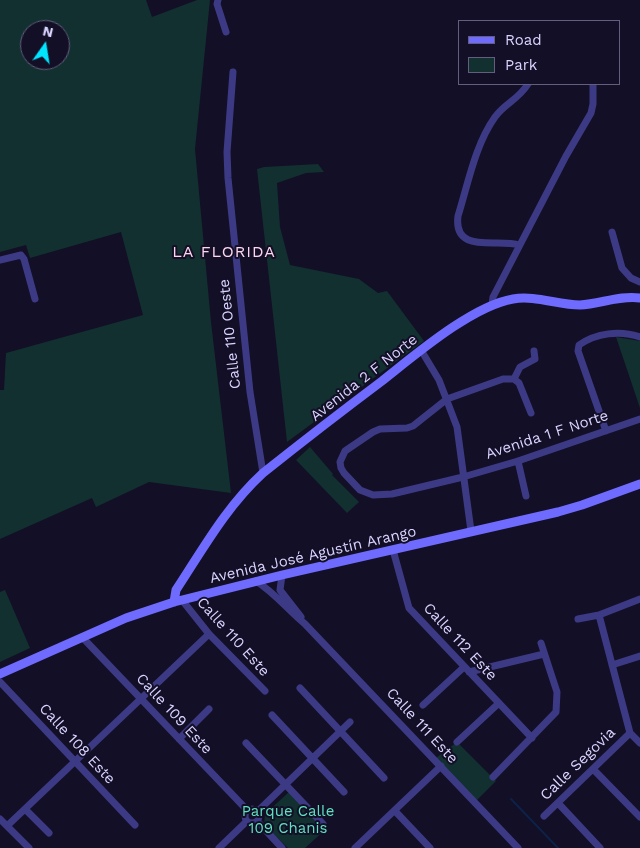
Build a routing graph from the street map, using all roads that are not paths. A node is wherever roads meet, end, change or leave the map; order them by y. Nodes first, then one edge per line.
1 (218, 0) edge
2 (226, 32) dead end
3 (233, 72) dead end
4 (527, 85) edge
5 (593, 85) edge
6 (612, 232) dead end
7 (519, 245) junction
8 (0, 260) edge
9 (640, 282) edge
10 (640, 298) edge
11 (35, 299) dead end
12 (492, 306) junction
13 (640, 337) edge
14 (421, 350) junction
15 (534, 351) dead end
16 (514, 379) junction
17 (447, 399) junction
18 (531, 413) dead end
19 (640, 419) edge
20 (606, 431) junction
21 (518, 461) junction
22 (263, 473) junction
23 (464, 477) junction
24 (640, 484) edge
25 (526, 496) dead end
26 (471, 531) junction
27 (393, 550) junction
28 (282, 575) junction
29 (256, 581) junction
30 (640, 599) edge
31 (178, 601) junction
32 (599, 615) junction
33 (578, 619) dead end
34 (305, 624) junction
35 (210, 634) junction
36 (82, 636) junction
37 (541, 643) dead end
38 (544, 654) junction
39 (640, 656) edge
40 (612, 665) junction
41 (467, 669) junction
42 (0, 674) edge
43 (0, 682) edge
44 (300, 688) dead end
45 (264, 691) dead end
46 (142, 699) junction
47 (499, 703) junction
48 (422, 705) dead end
49 (209, 709) dead end
50 (272, 715) dead end
51 (350, 722) dead end
52 (341, 732) junction
53 (630, 733) junction
54 (532, 738) junction
55 (179, 739) junction
56 (457, 742) dead end
57 (246, 743) dead end
58 (640, 743) edge
59 (312, 759) junction
60 (75, 762) junction
61 (441, 766) junction
62 (594, 770) junction
63 (493, 777) dead end
64 (384, 778) dead end
65 (285, 785) junction
66 (344, 792) dead end
67 (558, 803) junction
68 (26, 809) junction
69 (247, 810) junction
70 (258, 811) junction
71 (395, 811) junction
72 (544, 816) dead end
73 (640, 817) edge
74 (0, 819) edge
75 (247, 821) junction
76 (257, 821) junction
77 (134, 824) dead end
78 (323, 824) dead end
79 (7, 826) junction
80 (50, 834) dead end
81 (29, 848) edge
82 (219, 848) edge
83 (282, 848) edge
84 (356, 848) edge
85 (430, 848) edge
86 (518, 848) edge
87 (600, 848) edge

1 - 2 street
3 - 22 street, Calle 110 Oeste
4 - 7 street
5 - 7 street
6 - 9 street
7 - 12 street
8 - 11 street
10 - 12 main road, Avenida 2 F Norte
12 - 14 main road, Avenida 2 F Norte
13 - 20 street
14 - 17 street
14 - 22 main road, Avenida 2 F Norte
15 - 16 street
16 - 17 street
16 - 18 street
17 - 23 street
17 - 23 street, Avenida 1 F Norte
19 - 20 street, Avenida 1 F Norte
20 - 21 street, Avenida 1 F Norte
21 - 23 street, Avenida 1 F Norte
21 - 25 street
22 - 31 main road, Avenida 2 F Norte
23 - 26 street
24 - 26 main road, Avenida José Agustín Arango
26 - 27 main road, Avenida José Agustín Arango
27 - 28 main road, Avenida José Agustín Arango
27 - 41 street, Calle 112 Este
28 - 29 main road, Avenida José Agustín Arango
28 - 34 street, Calle 111 Este
29 - 31 main road, Avenida José Agustín Arango
29 - 34 street, Calle 111 Este
30 - 32 street
31 - 35 street, Calle 110 Este
31 - 36 main road, Avenida José Agustín Arango
32 - 33 street
32 - 40 street, Calle Segovia
34 - 61 street, Calle 111 Este
35 - 45 street, Calle 110 Este
35 - 46 street
36 - 42 main road, Avenida José Agustín Arango
36 - 46 street, Calle 109 Este
37 - 38 street
38 - 41 street
38 - 54 street
39 - 40 street
40 - 53 street, Calle Segovia
41 - 47 street, Calle 112 Este
41 - 48 street
43 - 60 street, Calle 108 Este
44 - 52 street
46 - 55 street, Calle 109 Este
46 - 60 street
47 - 54 street, Calle 112 Este
47 - 56 street
49 - 55 street
50 - 59 street
51 - 52 street
52 - 59 street
52 - 64 street
53 - 58 street
53 - 62 street, Calle Segovia
54 - 63 street
55 - 69 street, Calle 109 Este
57 - 65 street
59 - 65 street
59 - 66 street
60 - 68 street
60 - 77 street, Calle 108 Este
61 - 71 street
61 - 86 street, Calle 111 Este
62 - 67 street, Calle Segovia
62 - 73 street
65 - 70 street
65 - 78 street
67 - 72 street, Calle Segovia
67 - 87 street
68 - 79 street
68 - 80 street
69 - 70 street
69 - 75 street
70 - 76 street
71 - 84 street
71 - 85 street
74 - 79 street
75 - 76 street
75 - 82 street
76 - 83 street
79 - 81 street

